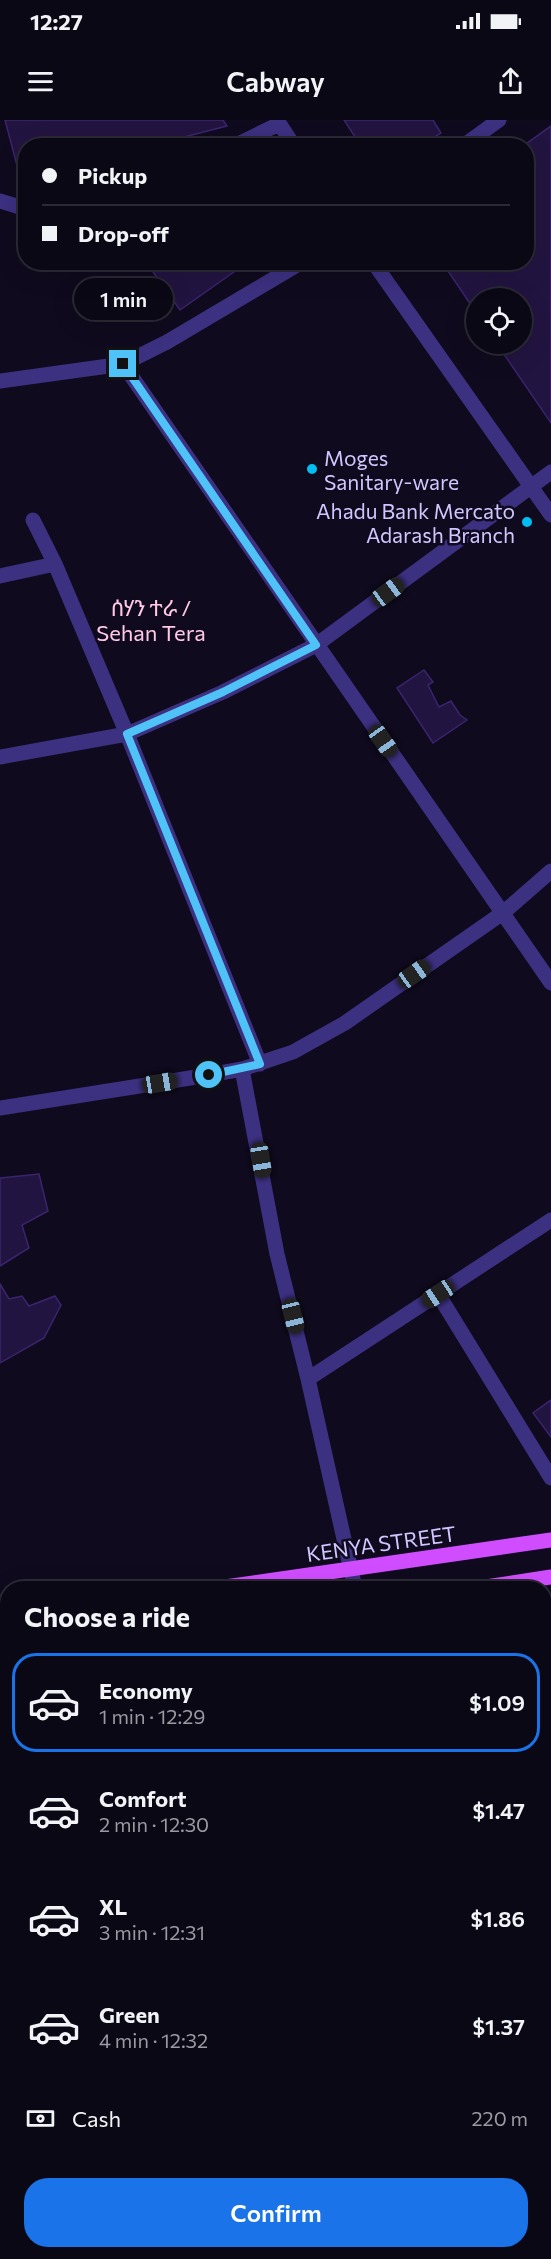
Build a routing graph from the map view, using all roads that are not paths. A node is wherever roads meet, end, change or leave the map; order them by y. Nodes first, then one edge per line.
1 (499, 120) edge
2 (278, 122) edge
3 (249, 138) edge
4 (289, 138) edge
5 (474, 138) edge
6 (0, 201) edge
7 (18, 207) edge
8 (288, 270) edge
9 (379, 270) edge
10 (123, 364) junction
11 (0, 381) edge
12 (551, 472) edge
13 (531, 486) junction
14 (551, 515) edge
15 (33, 520) dead end
16 (55, 564) junction
17 (0, 576) edge
18 (316, 645) junction
19 (127, 734) junction
20 (0, 757) edge
21 (551, 871) edge
22 (504, 912) junction
23 (551, 983) edge
24 (260, 1064) junction
25 (242, 1069) junction
26 (0, 1108) edge
27 (551, 1220) edge
28 (438, 1294) junction
29 (308, 1378) junction
30 (551, 1478) edge
31 (551, 1540) edge
32 (351, 1568) junction
33 (551, 1577) edge
34 (265, 1581) edge
35 (354, 1581) edge
36 (525, 1581) edge

1 - 5 street
2 - 3 street
2 - 4 street
6 - 7 street
8 - 10 street
9 - 13 street
10 - 11 street
10 - 18 street
12 - 13 street
13 - 14 street
13 - 18 street
15 - 16 street
16 - 17 street
16 - 19 street
18 - 19 street
18 - 22 street
19 - 20 street
19 - 24 street
21 - 22 street
22 - 23 street
22 - 24 street
24 - 25 street
25 - 26 street
25 - 29 street
27 - 28 street
28 - 29 street
28 - 30 street
29 - 32 street
31 - 32 main road, KENYA STREET
32 - 34 main road, KENYA STREET
32 - 35 street
33 - 36 main road

